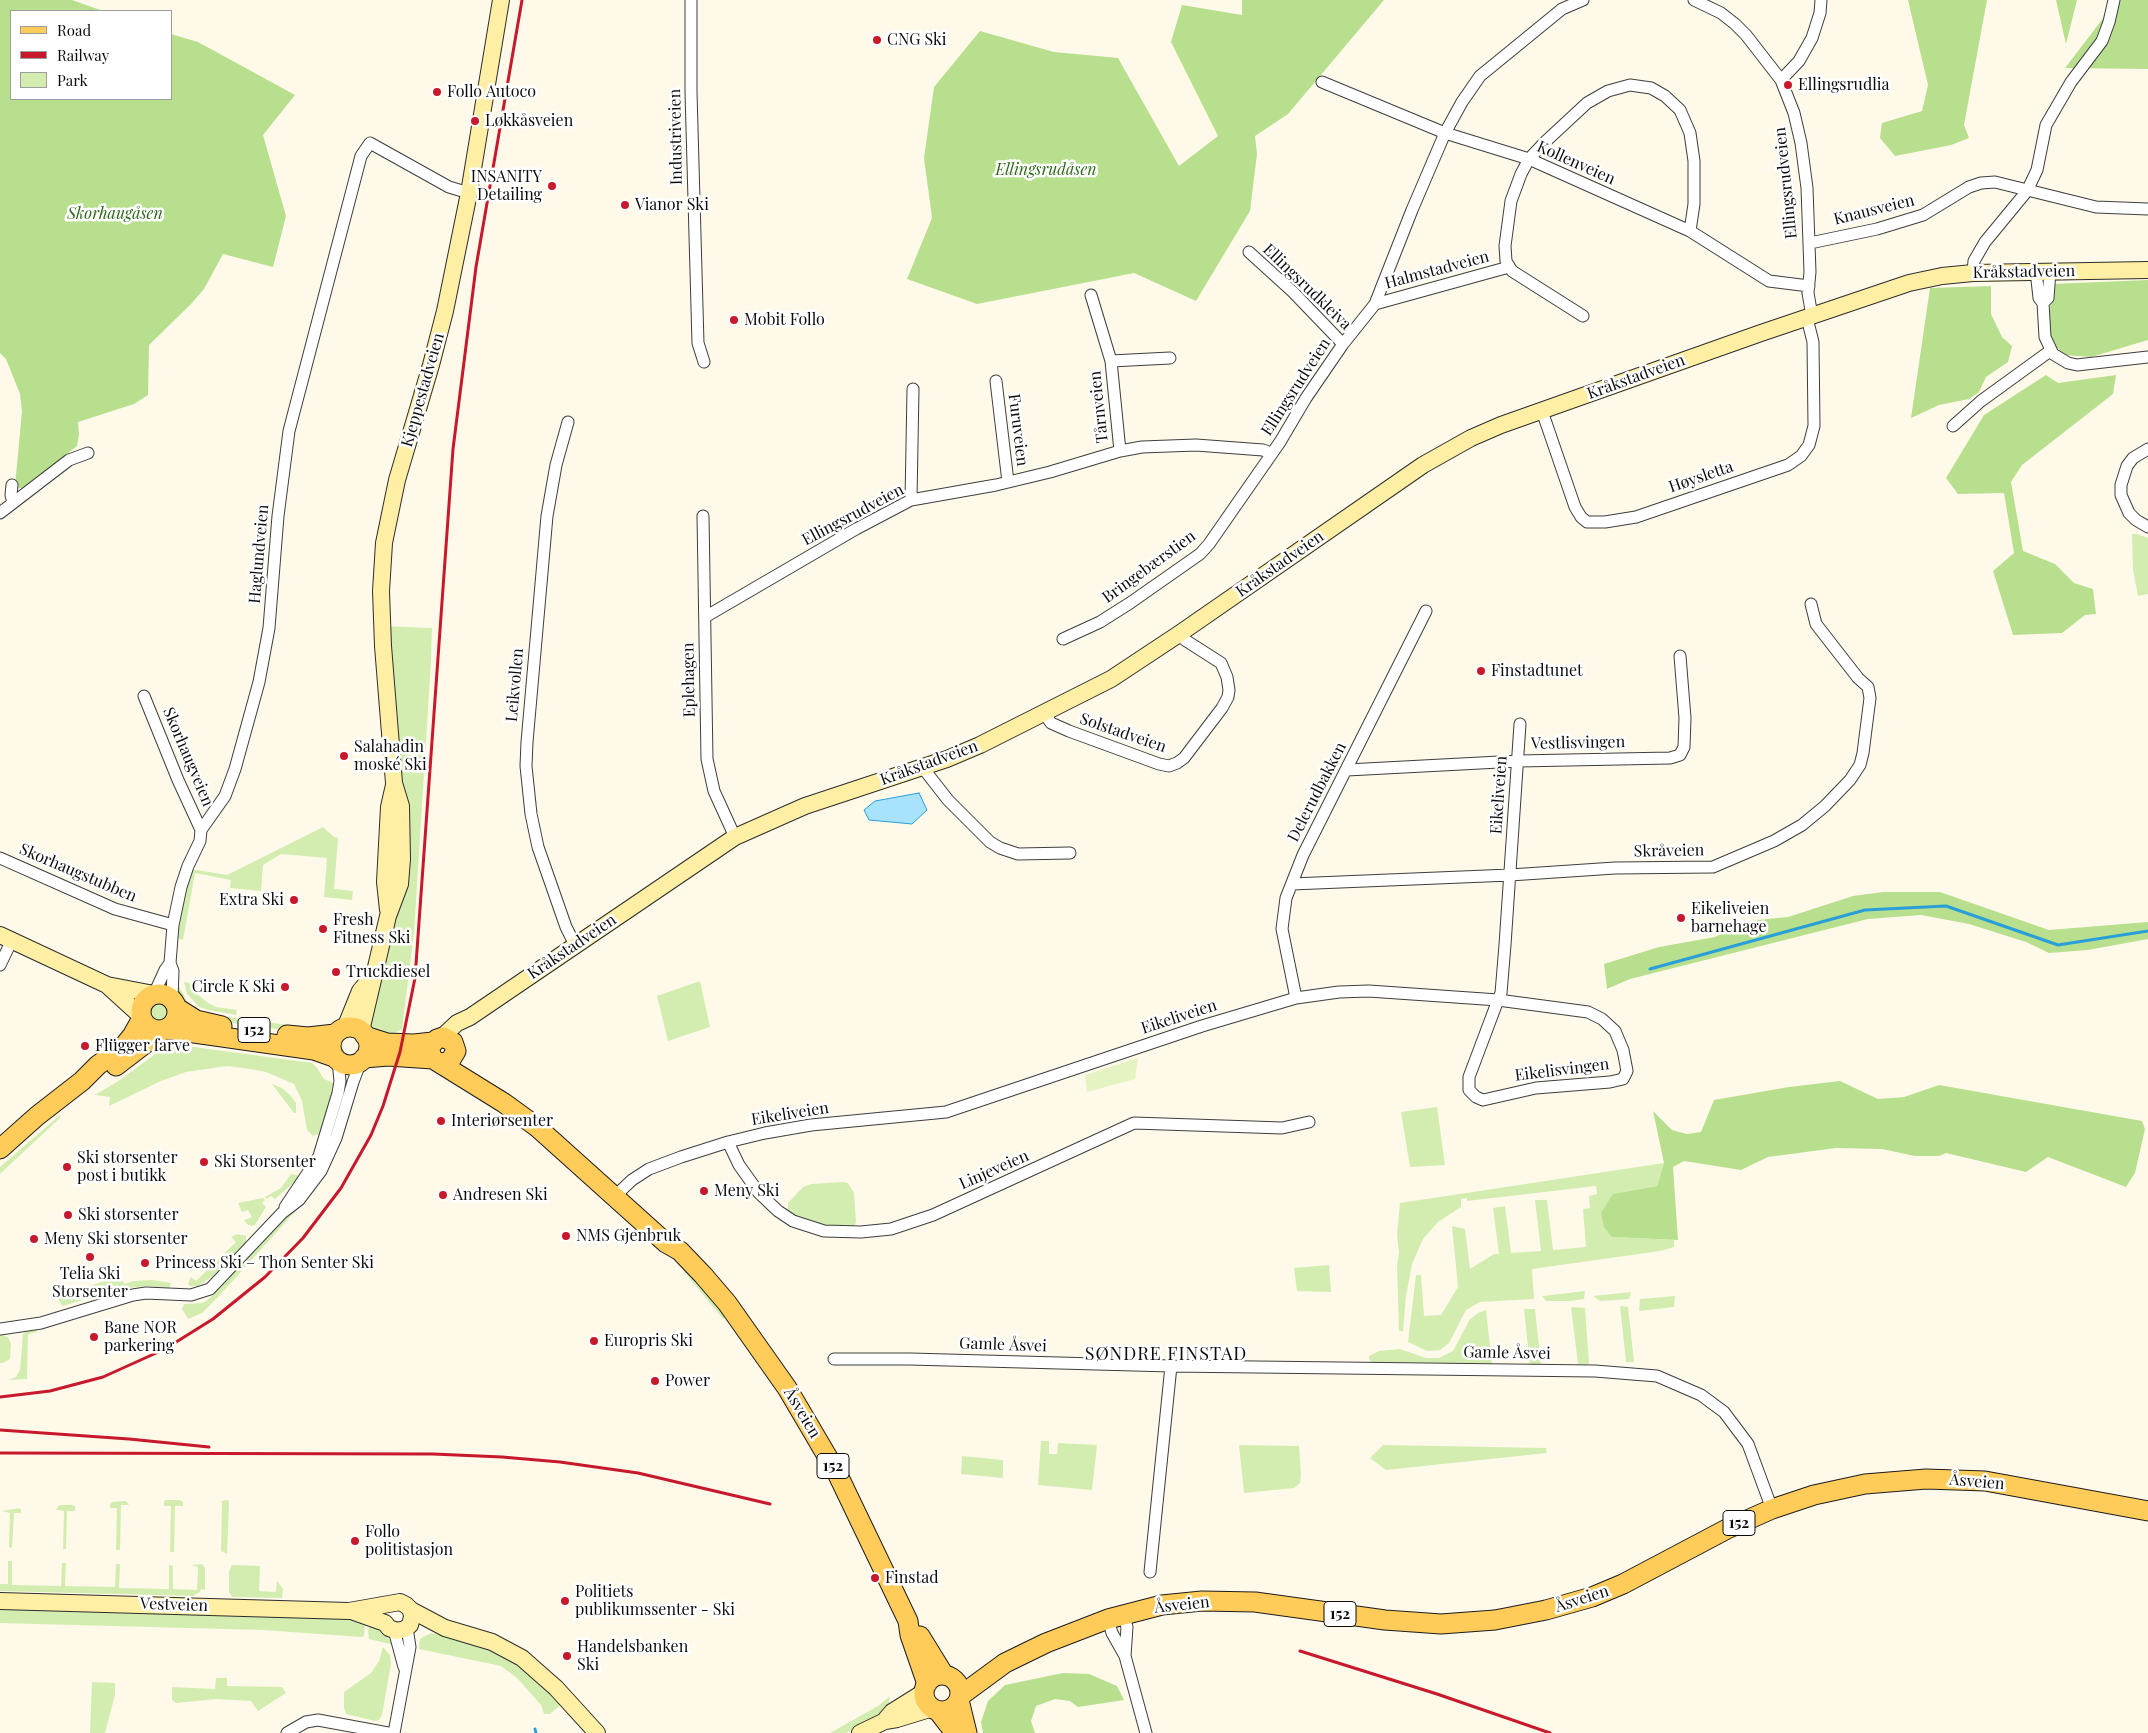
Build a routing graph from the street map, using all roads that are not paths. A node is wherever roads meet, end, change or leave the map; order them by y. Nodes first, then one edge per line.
1 (501, 0) edge
2 (691, 0) edge
3 (1583, 0) edge
4 (1694, 0) edge
5 (1821, 0) edge
6 (2114, 0) edge
7 (1561, 4) edge
8 (1781, 80) junction
9 (1322, 82) dead end
10 (1445, 133) junction
11 (1530, 159) junction
12 (2027, 192) junction
13 (469, 193) junction
14 (2148, 209) edge
15 (1690, 231) junction
16 (1810, 242) junction
17 (1249, 252) dead end
18 (1509, 267) junction
19 (2148, 270) edge
20 (2043, 271) junction
21 (1973, 273) junction
22 (1809, 286) junction
23 (1091, 295) dead end
24 (1375, 304) junction
25 (1583, 316) dead end
26 (1809, 317) junction
27 (1343, 344) junction
28 (2050, 351) junction
29 (2148, 357) edge
30 (1170, 358) dead end
31 (1111, 360) junction
32 (704, 362) dead end
33 (996, 381) dead end
34 (913, 388) dead end
35 (1542, 411) junction
36 (568, 422) dead end
37 (1953, 426) dead end
38 (2148, 449) edge
39 (1120, 451) junction
40 (88, 453) dead end
41 (1271, 453) junction
42 (1008, 482) junction
43 (12, 485) dead end
44 (912, 500) junction
45 (13, 503) junction
46 (0, 513) edge
47 (703, 516) dead end
48 (2148, 527) edge
49 (1811, 604) dead end
50 (1426, 611) dead end
51 (705, 616) junction
52 (1179, 634) junction
53 (1063, 639) dead end
54 (1680, 656) dead end
55 (144, 696) dead end
56 (1044, 713) junction
57 (1520, 724) dead end
58 (1518, 761) junction
59 (923, 768) junction
60 (1346, 770) junction
61 (201, 830) junction
62 (735, 838) junction
63 (1070, 853) dead end
64 (0, 858) edge
65 (1510, 875) junction
66 (1292, 884) junction
67 (173, 925) junction
68 (6, 938) edge
69 (574, 946) junction
70 (170, 963) junction
71 (0, 965) edge
72 (107, 985) junction
73 (154, 994) junction
74 (1296, 998) junction
75 (1498, 1000) junction
76 (175, 1003) junction
77 (142, 1017) junction
78 (164, 1030) junction
79 (352, 1032) junction
80 (443, 1050) junction
81 (336, 1059) junction
82 (363, 1059) junction
83 (82, 1081) junction
84 (1309, 1122) dead end
85 (728, 1142) junction
86 (0, 1150) edge
87 (619, 1192) junction
88 (282, 1213) junction
89 (0, 1329) edge
90 (834, 1360) dead end
91 (1171, 1366) junction
92 (1772, 1509) junction
93 (2148, 1511) edge
94 (1150, 1572) dead end
95 (0, 1601) edge
96 (388, 1606) junction
97 (349, 1611) junction
98 (1115, 1617) junction
99 (908, 1621) junction
100 (401, 1624) junction
101 (1125, 1656) junction
102 (1004, 1663) junction
103 (948, 1677) junction
104 (960, 1698) junction
105 (930, 1699) junction
106 (329, 1728) edge
107 (287, 1733) edge
108 (388, 1733) edge
109 (394, 1733) edge
110 (596, 1733) edge
111 (860, 1733) edge
112 (955, 1733) edge
113 (967, 1733) edge
114 (1146, 1733) edge

1 - 13 main road, Kjeppestadveien
2 - 32 street, Industriveien
3 - 7 street, Ellingsrudveien
4 - 8 street, Ellingsrudveien
5 - 8 street
6 - 12 street
7 - 10 street, Ellingsrudveien
8 - 16 street, Ellingsrudveien
9 - 10 street, Kollenveien
10 - 11 street, Kollenveien
10 - 24 street, Ellingsrudveien
11 - 15 street, Kollenveien
11 - 15 street, Halmstadveien
11 - 18 street, Halmstadveien
12 - 14 street, Knausveien
12 - 16 street, Knausveien
12 - 21 street
13 - 61 street, Haglundveien
13 - 79 main road, Kjeppestadveien
15 - 22 street, Kollenveien
16 - 22 street, Ellingsrudveien
17 - 27 street, Ellingsrudkleiva
18 - 24 street, Halmstadveien
18 - 25 street, Halmstadveien
19 - 20 main road, Kråkstadveien
20 - 21 main road, Kråkstadveien
20 - 28 street
21 - 26 main road, Kråkstadveien
22 - 26 street, Ellingsrudveien
23 - 31 street, Tårnveien
24 - 27 street, Ellingsrudveien
26 - 35 main road, Kråkstadveien
26 - 35 street, Høysletta
27 - 41 street, Ellingsrudveien
28 - 29 street
28 - 37 street
30 - 31 street, Tårnveien
31 - 39 street, Tårnveien
33 - 42 street, Furuveien
34 - 44 street
35 - 52 main road, Kråkstadveien
36 - 69 street, Leikvollen
38 - 48 street
39 - 41 street, Ellingsrudveien
39 - 42 street, Ellingsrudveien
40 - 45 street
41 - 53 street, Bringebærstien
42 - 44 street, Ellingsrudveien
43 - 45 street
44 - 51 street, Ellingsrudveien
45 - 46 street
47 - 51 street, Eplehagen
49 - 65 street, Skråveien
50 - 60 street, Delerudbakken
51 - 62 street, Eplehagen
52 - 56 main road, Kråkstadveien
52 - 56 street, Solstadveien
54 - 58 street, Vestlisvingen
55 - 61 street, Skorhaugveien
56 - 59 main road, Kråkstadveien
57 - 58 street, Eikeliveien
58 - 60 street, Vestlisvingen
58 - 65 street, Eikeliveien
59 - 62 main road, Kråkstadveien
59 - 63 street
60 - 66 street, Delerudbakken
61 - 67 street, Haglundveien
62 - 69 main road, Kråkstadveien
64 - 67 street, Skorhaugstubben
65 - 66 street, Skråveien
65 - 75 street, Eikeliveien
66 - 74 street, Delerudbakken
67 - 70 street, Haglundveien
68 - 71 street
68 - 72 main road
69 - 80 main road, Kråkstadveien
70 - 73 street, Haglundveien
70 - 76 street, Haglundveien
72 - 73 main road
72 - 77 main road
73 - 76 main road
73 - 77 main road
74 - 75 street, Eikeliveien
74 - 85 street, Eikeliveien
75 - 75 street, Eikelisvingen
76 - 78 main road
76 - 79 main road, 152
77 - 78 main road
77 - 83 main road
78 - 81 main road, 152
78 - 83 main road
79 - 80 main road, 152
79 - 81 main road
79 - 82 main road
80 - 82 main road, 152
80 - 87 main road, Åsveien / 152
81 - 82 main road, 152
81 - 88 street
82 - 88 street
83 - 86 main road
84 - 85 street, Linjeveien
85 - 87 street, Eikeliveien
87 - 99 main road, Åsveien / 152
88 - 89 street
90 - 91 street, Gamle Åsvei
91 - 92 street, Gamle Åsvei
91 - 94 street
92 - 93 main road, Åsveien / 152
92 - 98 main road, Åsveien / 152
95 - 97 main road, Vestveien
96 - 97 main road, Vestveien
96 - 100 main road
96 - 100 main road, Vestveien
97 - 100 main road, Vestveien
98 - 101 street
98 - 101 street
98 - 102 main road, Åsveien / 152
99 - 103 main road, Åsveien / 152
99 - 105 main road, Åsveien / 152
100 - 109 street
100 - 110 main road, Vestveien
101 - 114 street
102 - 103 main road, Åsveien / 152
102 - 104 main road, Åsveien / 152
103 - 104 main road
103 - 105 main road
104 - 105 main road
104 - 113 main road
105 - 111 main road
105 - 112 main road, Åsveien
106 - 107 street
106 - 108 street

